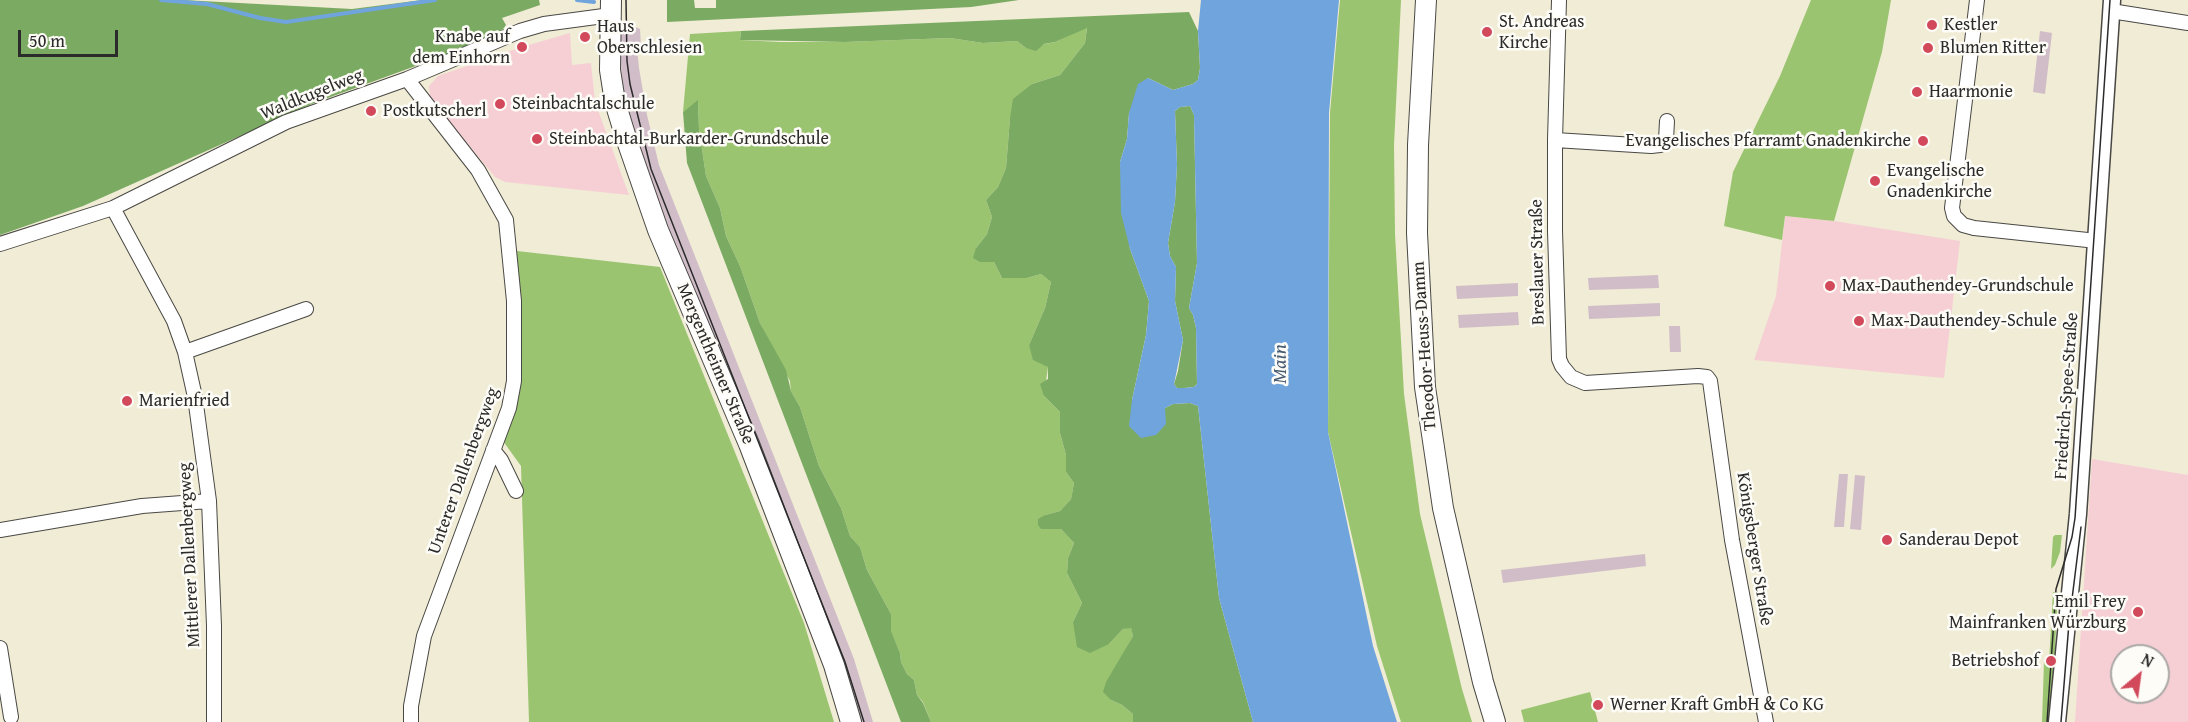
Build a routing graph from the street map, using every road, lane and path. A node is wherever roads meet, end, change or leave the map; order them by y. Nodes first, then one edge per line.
1 (1426, 0) edge
2 (1559, 0) edge
3 (1977, 0) edge
4 (2111, 6) edge
5 (611, 7) edge
6 (2188, 23) edge
7 (407, 79) junction
8 (1667, 121) dead end
9 (1555, 140) junction
10 (113, 208) junction
11 (2097, 242) junction
12 (0, 244) edge
13 (306, 309) dead end
14 (185, 352) junction
15 (1710, 381) joint
16 (493, 450) junction
17 (516, 490) dead end
18 (209, 501) junction
19 (0, 530) edge
20 (0, 648) edge
21 (11, 717) dead end
22 (214, 722) edge
23 (411, 722) edge
24 (851, 722) edge
25 (1495, 722) edge
26 (1766, 722) edge
27 (2057, 722) edge

1 - 25 main road, Theodor-Heuss-Damm
2 - 9 street, Breslauer Straße
3 - 11 street
4 - 6 street
4 - 11 street, Friedrich-Spee-Straße
5 - 7 street, Waldkugelweg
5 - 24 main road, Mergentheimer Straße
7 - 10 street, Waldkugelweg
7 - 16 street, Unterer Dallenbergweg
8 - 9 street
9 - 15 street, Breslauer Straße
10 - 12 street, Waldkugelweg
10 - 14 street, Mittlerer Dallenbergweg
11 - 27 street, Friedrich-Spee-Straße
13 - 14 street
14 - 18 street, Mittlerer Dallenbergweg
15 - 26 street, Königsberger Straße
16 - 17 street
16 - 23 street, Unterer Dallenbergweg
18 - 19 street
18 - 22 street, Mittlerer Dallenbergweg
20 - 21 street

